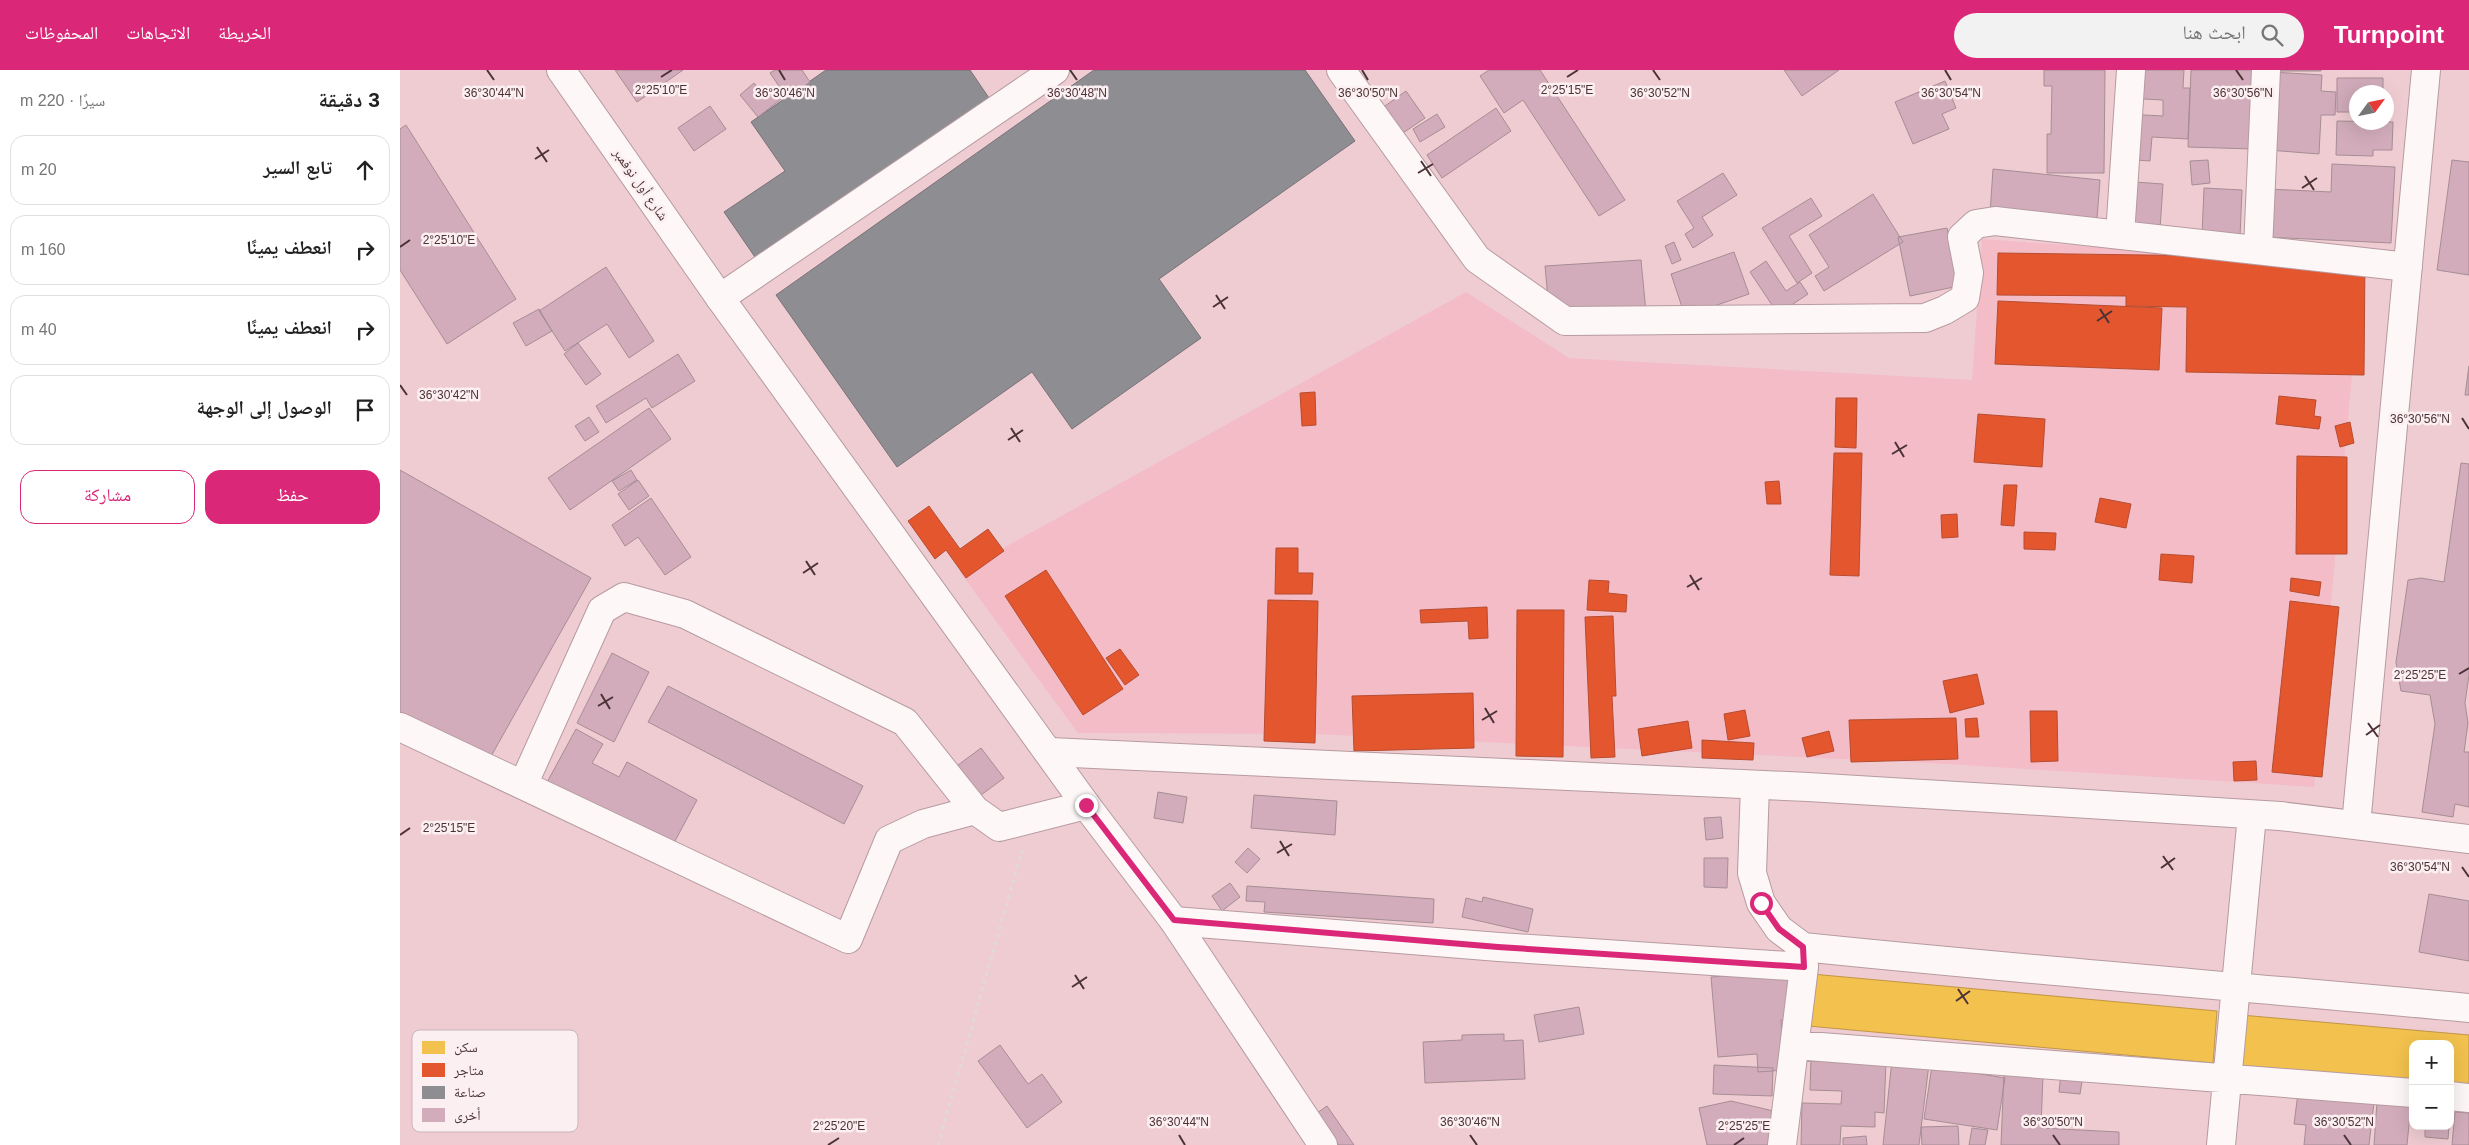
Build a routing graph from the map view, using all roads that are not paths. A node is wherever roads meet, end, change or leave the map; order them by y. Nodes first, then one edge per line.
1 (561, 70) edge
2 (1055, 70) edge
3 (1341, 70) edge
4 (2131, 70) edge
5 (2266, 70) edge
6 (2426, 70) edge
7 (2120, 235) junction
8 (2258, 249) junction
9 (2408, 267) junction
10 (720, 298) junction
11 (400, 727) edge
12 (1050, 752) junction
13 (523, 785) junction
14 (1754, 785) junction
15 (1086, 805) junction
16 (975, 810) junction
17 (2252, 815) junction
18 (2356, 825) junction
19 (2469, 839) edge
20 (1174, 920) junction
21 (1803, 957) junction
22 (2236, 986) junction
23 (2469, 1008) edge
24 (1795, 1045) junction
25 (2226, 1078) junction
26 (2409, 1093) edge
27 (2454, 1096) edge
28 (2469, 1098) edge
29 (1323, 1145) edge
30 (1782, 1145) edge
31 (2221, 1145) edge

1 - 10 street, شارع أول نوفمبر
2 - 10 street
3 - 7 street
4 - 7 street
5 - 8 street
6 - 9 street
7 - 8 street
8 - 9 street
9 - 18 street
10 - 12 street, شارع أول نوفمبر
11 - 13 street
12 - 14 street
12 - 15 street, شارع أول نوفمبر
13 - 16 street
13 - 16 street
14 - 17 street
14 - 21 street
15 - 16 street
15 - 20 street, شارع أول نوفمبر
17 - 18 street
17 - 22 street
18 - 19 street
20 - 21 street
20 - 29 street, شارع أول نوفمبر
21 - 22 street
21 - 24 street
22 - 23 street
22 - 25 street
24 - 25 street
24 - 30 street
25 - 26 street
25 - 31 street
27 - 28 street

